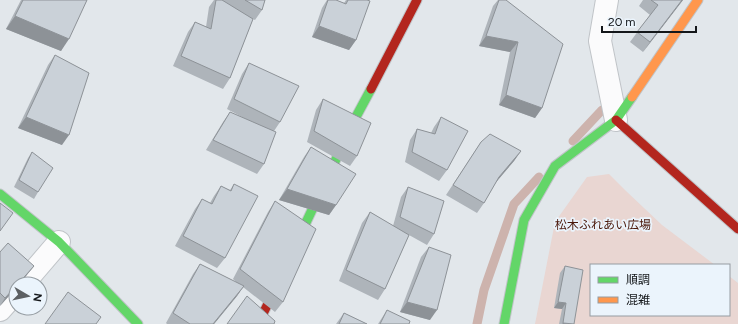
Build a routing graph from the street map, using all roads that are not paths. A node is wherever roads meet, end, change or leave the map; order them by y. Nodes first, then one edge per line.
1 (417, 0) edge
2 (607, 0) edge
3 (698, 0) edge
4 (616, 120) junction
5 (0, 194) edge
6 (738, 229) edge
7 (60, 242) junction
8 (289, 259) edge
9 (282, 274) edge
10 (30, 276) edge
11 (8, 301) edge
12 (0, 310) edge
13 (138, 324) edge
14 (258, 324) edge
15 (504, 324) edge

1 - 8 street
2 - 4 street
3 - 4 street
4 - 6 street
4 - 15 street
5 - 7 street
7 - 10 street
7 - 13 street
9 - 14 street
11 - 12 street

